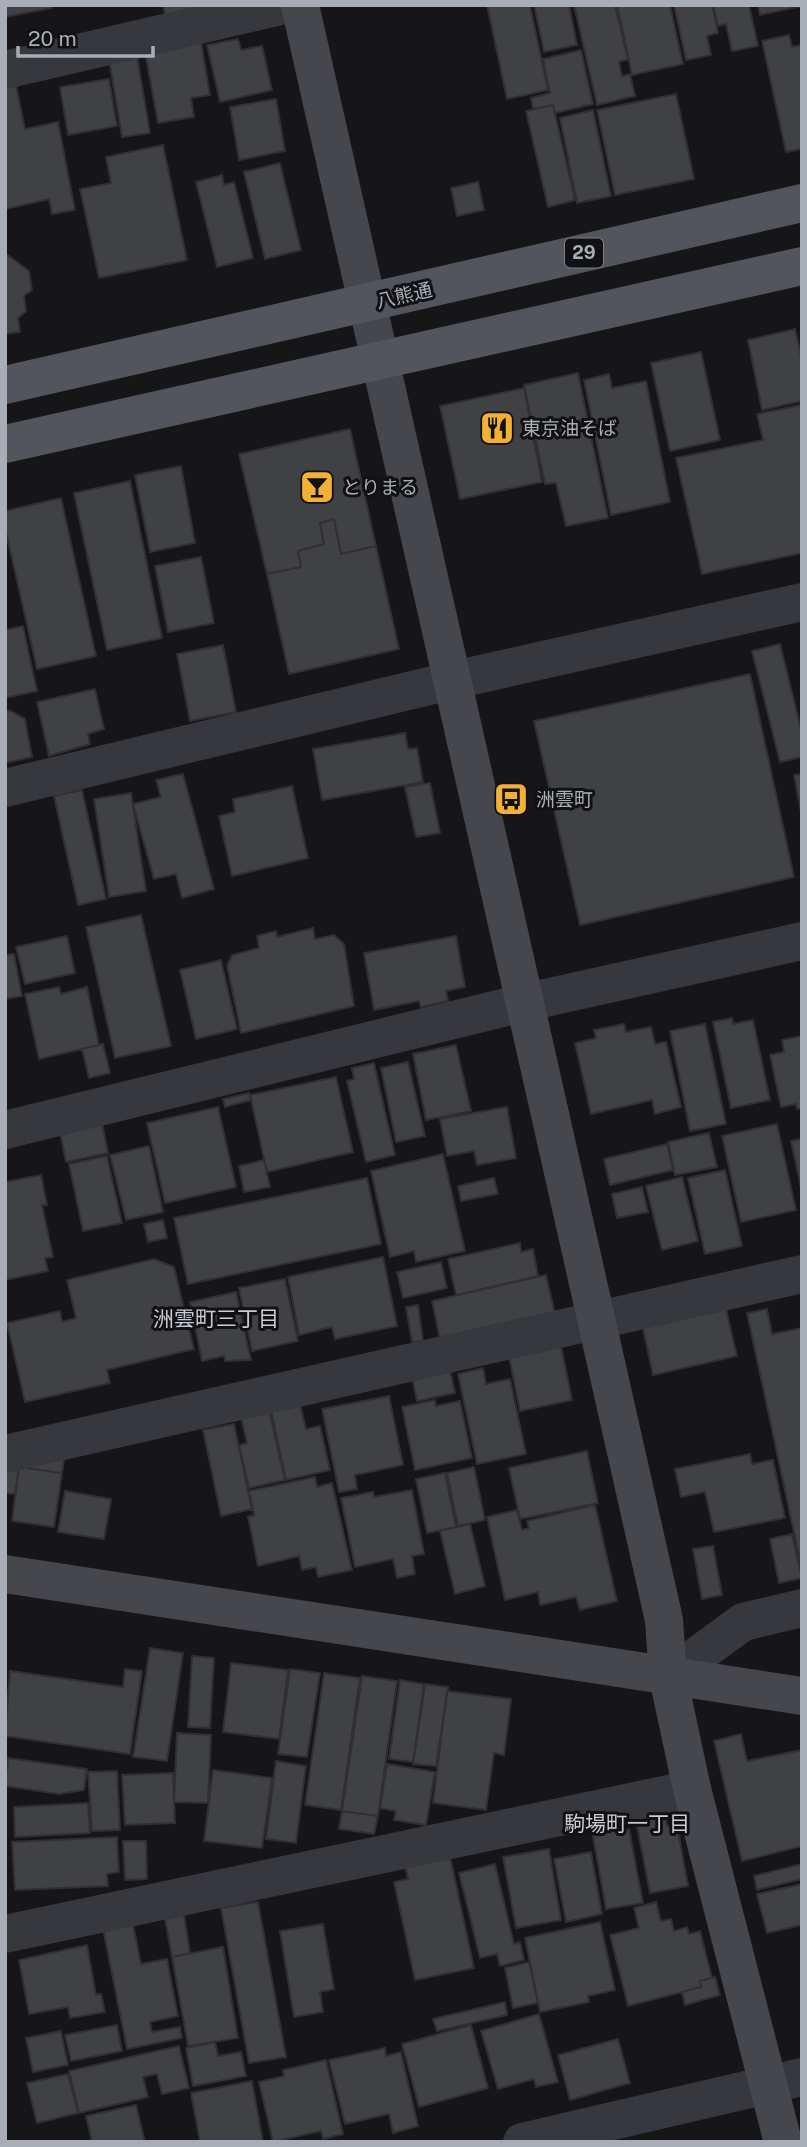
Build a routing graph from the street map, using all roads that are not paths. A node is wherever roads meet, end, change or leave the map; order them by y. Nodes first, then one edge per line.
1 (285, 5) edge
2 (300, 5) edge
3 (5, 70) edge
4 (802, 203) edge
5 (802, 266) edge
6 (366, 303) junction
7 (381, 359) junction
8 (5, 386) edge
9 (5, 444) edge
10 (802, 601) edge
11 (454, 680) junction
12 (5, 788) edge
13 (802, 941) edge
14 (527, 1002) junction
15 (5, 1130) edge
16 (802, 1274) edge
17 (597, 1320) junction
18 (5, 1454) edge
19 (5, 1574) edge
20 (802, 1608) edge
21 (668, 1677) junction
22 (802, 1696) edge
23 (692, 1789) junction
24 (5, 1934) edge
25 (784, 2082) edge
26 (522, 2142) edge
27 (783, 2142) edge

1 - 3 street
2 - 6 street
4 - 6 main road, 八熊通 / 29
5 - 7 main road
6 - 7 street
6 - 8 main road, 八熊通 / 29
7 - 9 main road
7 - 11 street
10 - 11 street
11 - 12 street
11 - 14 street
13 - 14 street
14 - 15 street
14 - 17 street
16 - 17 street
17 - 18 street
17 - 21 street
19 - 21 street
20 - 21 street
21 - 22 street
21 - 23 street
23 - 24 street
23 - 25 street
25 - 26 street
25 - 27 street

